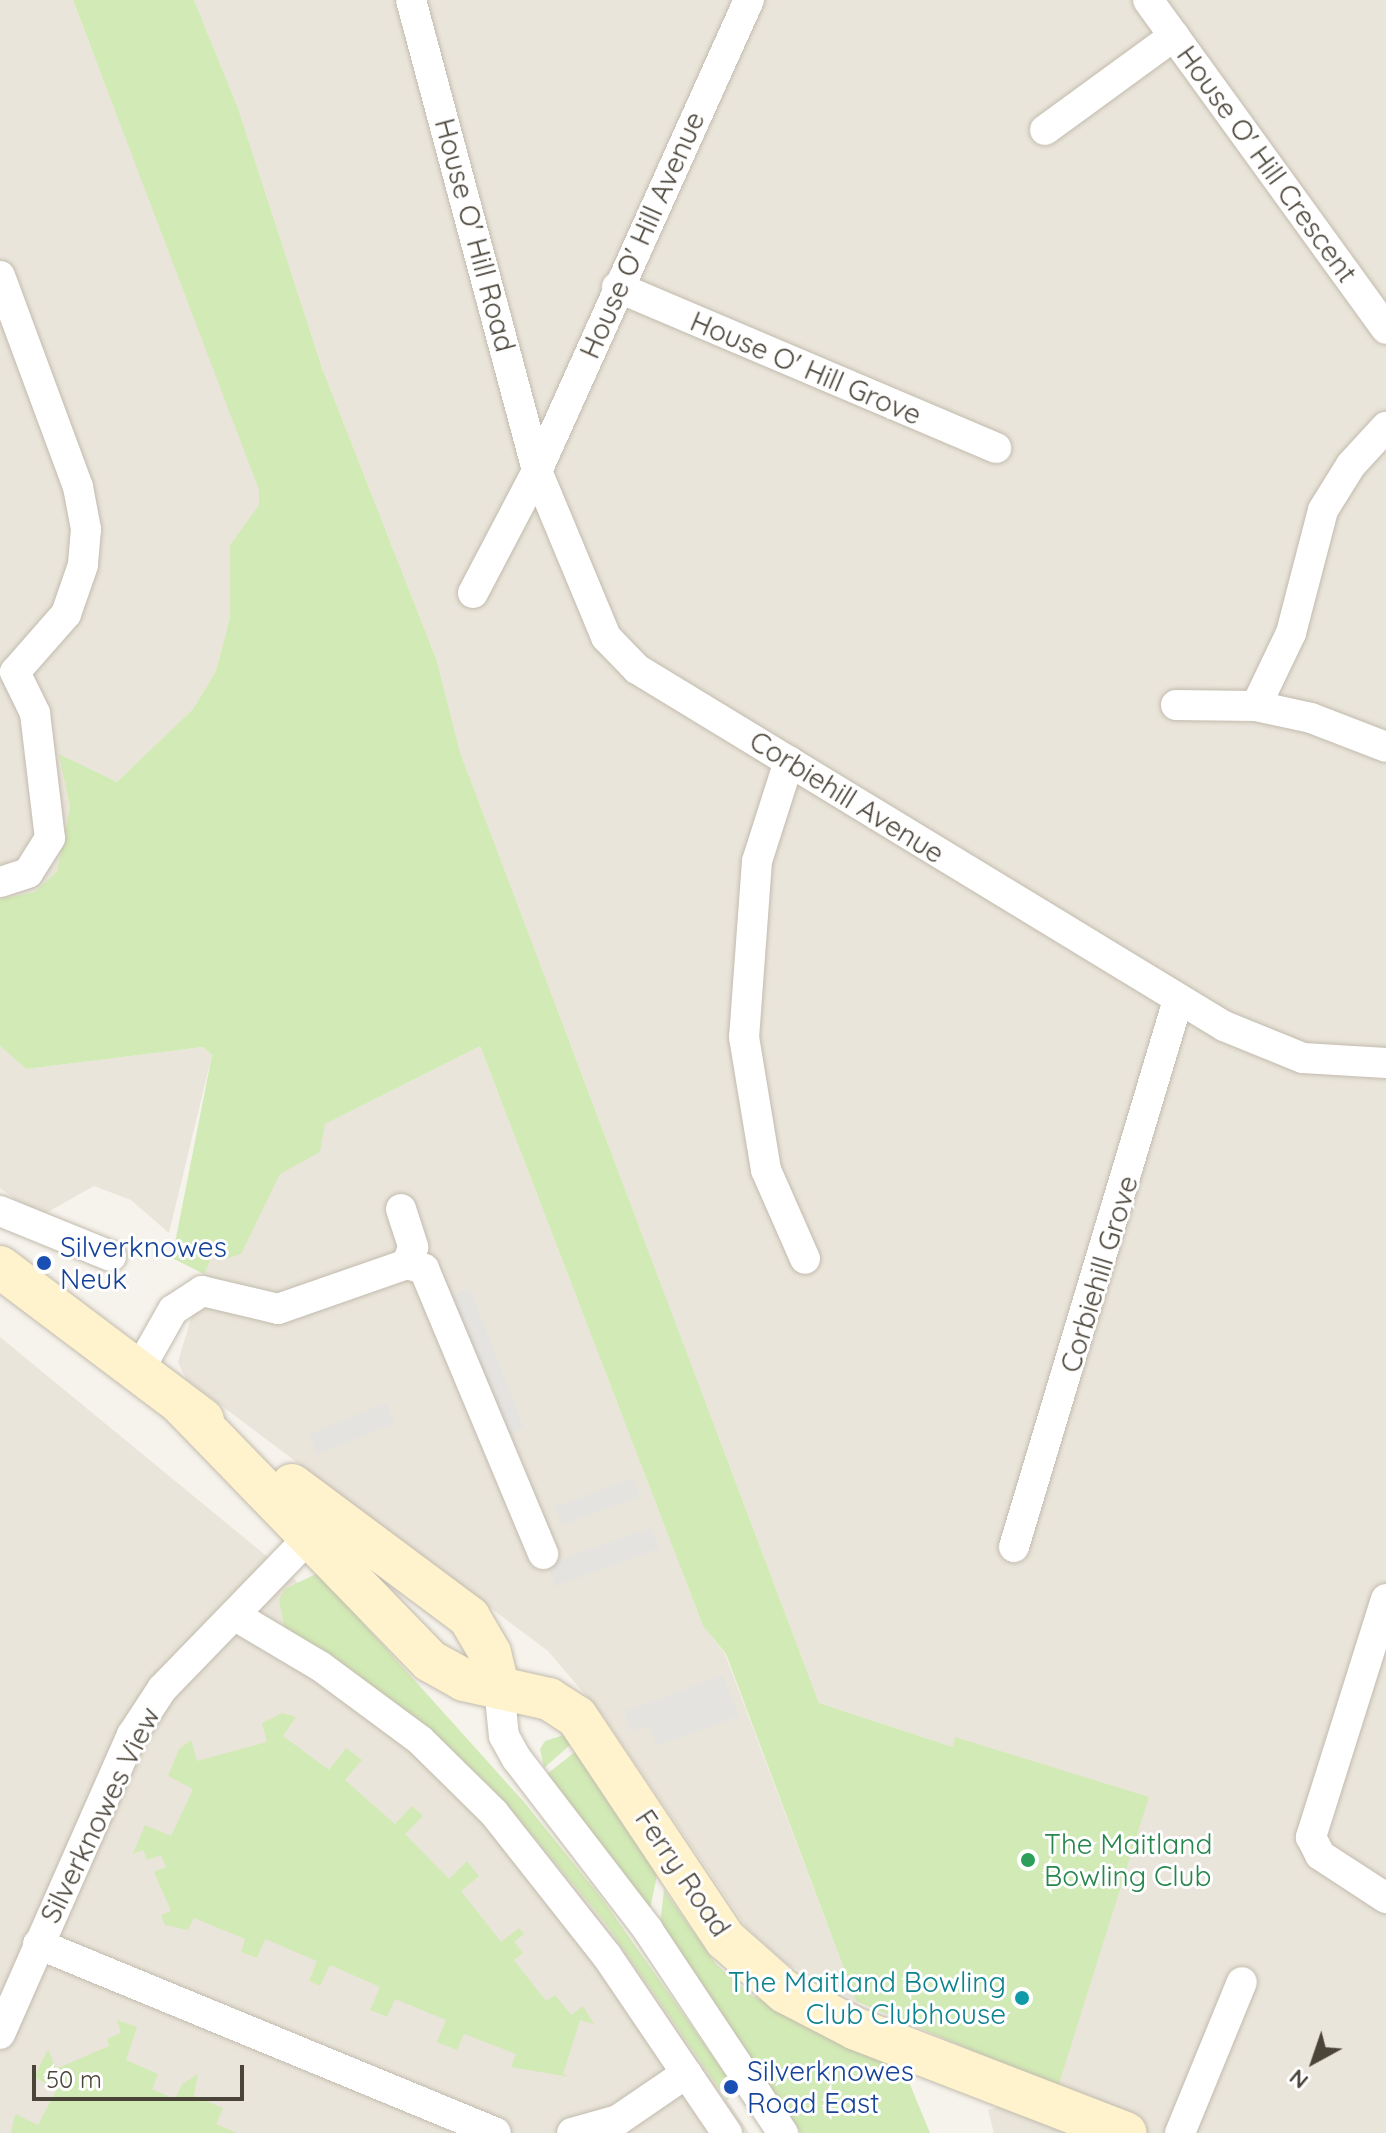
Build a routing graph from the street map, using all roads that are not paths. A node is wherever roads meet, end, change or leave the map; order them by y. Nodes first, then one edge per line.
1 (411, 0) edge
2 (749, 0) edge
3 (1148, 0) edge
4 (1174, 36) junction
5 (1045, 130) dead end
6 (0, 276) edge
7 (617, 287) junction
8 (1386, 329) edge
9 (1386, 427) edge
10 (996, 448) dead end
11 (537, 471) junction
12 (473, 593) dead end
13 (7, 677) edge
14 (1176, 705) dead end
15 (1256, 706) junction
16 (1386, 747) edge
17 (789, 761) junction
18 (0, 882) edge
19 (1178, 1000) junction
20 (1386, 1063) edge
21 (401, 1209) dead end
22 (0, 1211) edge
23 (111, 1256) dead end
24 (805, 1259) dead end
25 (407, 1264) junction
26 (0, 1267) edge
27 (139, 1370) junction
28 (322, 1525) junction
29 (1014, 1547) dead end
30 (543, 1554) dead end
31 (1386, 1599) edge
32 (234, 1615) junction
33 (499, 1688) junction
34 (1386, 1898) edge
35 (38, 1944) junction
36 (1242, 1982) dead end
37 (0, 2034) edge
38 (687, 2073) junction
39 (496, 2133) edge
40 (572, 2133) edge
41 (727, 2133) edge
42 (783, 2133) edge
43 (1126, 2133) edge
44 (1180, 2133) edge

1 - 11 street, House O' Hill Road
2 - 7 street, House O' Hill Avenue
3 - 4 street, House O' Hill Crescent
4 - 5 street
4 - 8 street, House O' Hill Crescent
6 - 13 street
7 - 10 street, House O' Hill Grove
7 - 11 street, House O' Hill Avenue
9 - 15 street
11 - 12 street
11 - 17 street, Corbiehill Avenue
13 - 18 street
14 - 15 street
15 - 16 street
17 - 19 street, Corbiehill Avenue
17 - 24 street
19 - 20 street, Corbiehill Avenue
19 - 29 street, Corbiehill Grove
21 - 25 street
22 - 23 street
25 - 27 street
25 - 30 street
26 - 27 main road, Ferry Road
27 - 28 main road, Ferry Road
28 - 32 street, Silverknowes View
28 - 33 main road, Ferry Road
28 - 33 main road, Ferry Road
31 - 34 street
32 - 35 street, Silverknowes View
32 - 38 street
33 - 42 street
33 - 43 main road, Ferry Road
35 - 37 street, Silverknowes View
35 - 39 street
36 - 44 street
38 - 40 street
38 - 41 street

